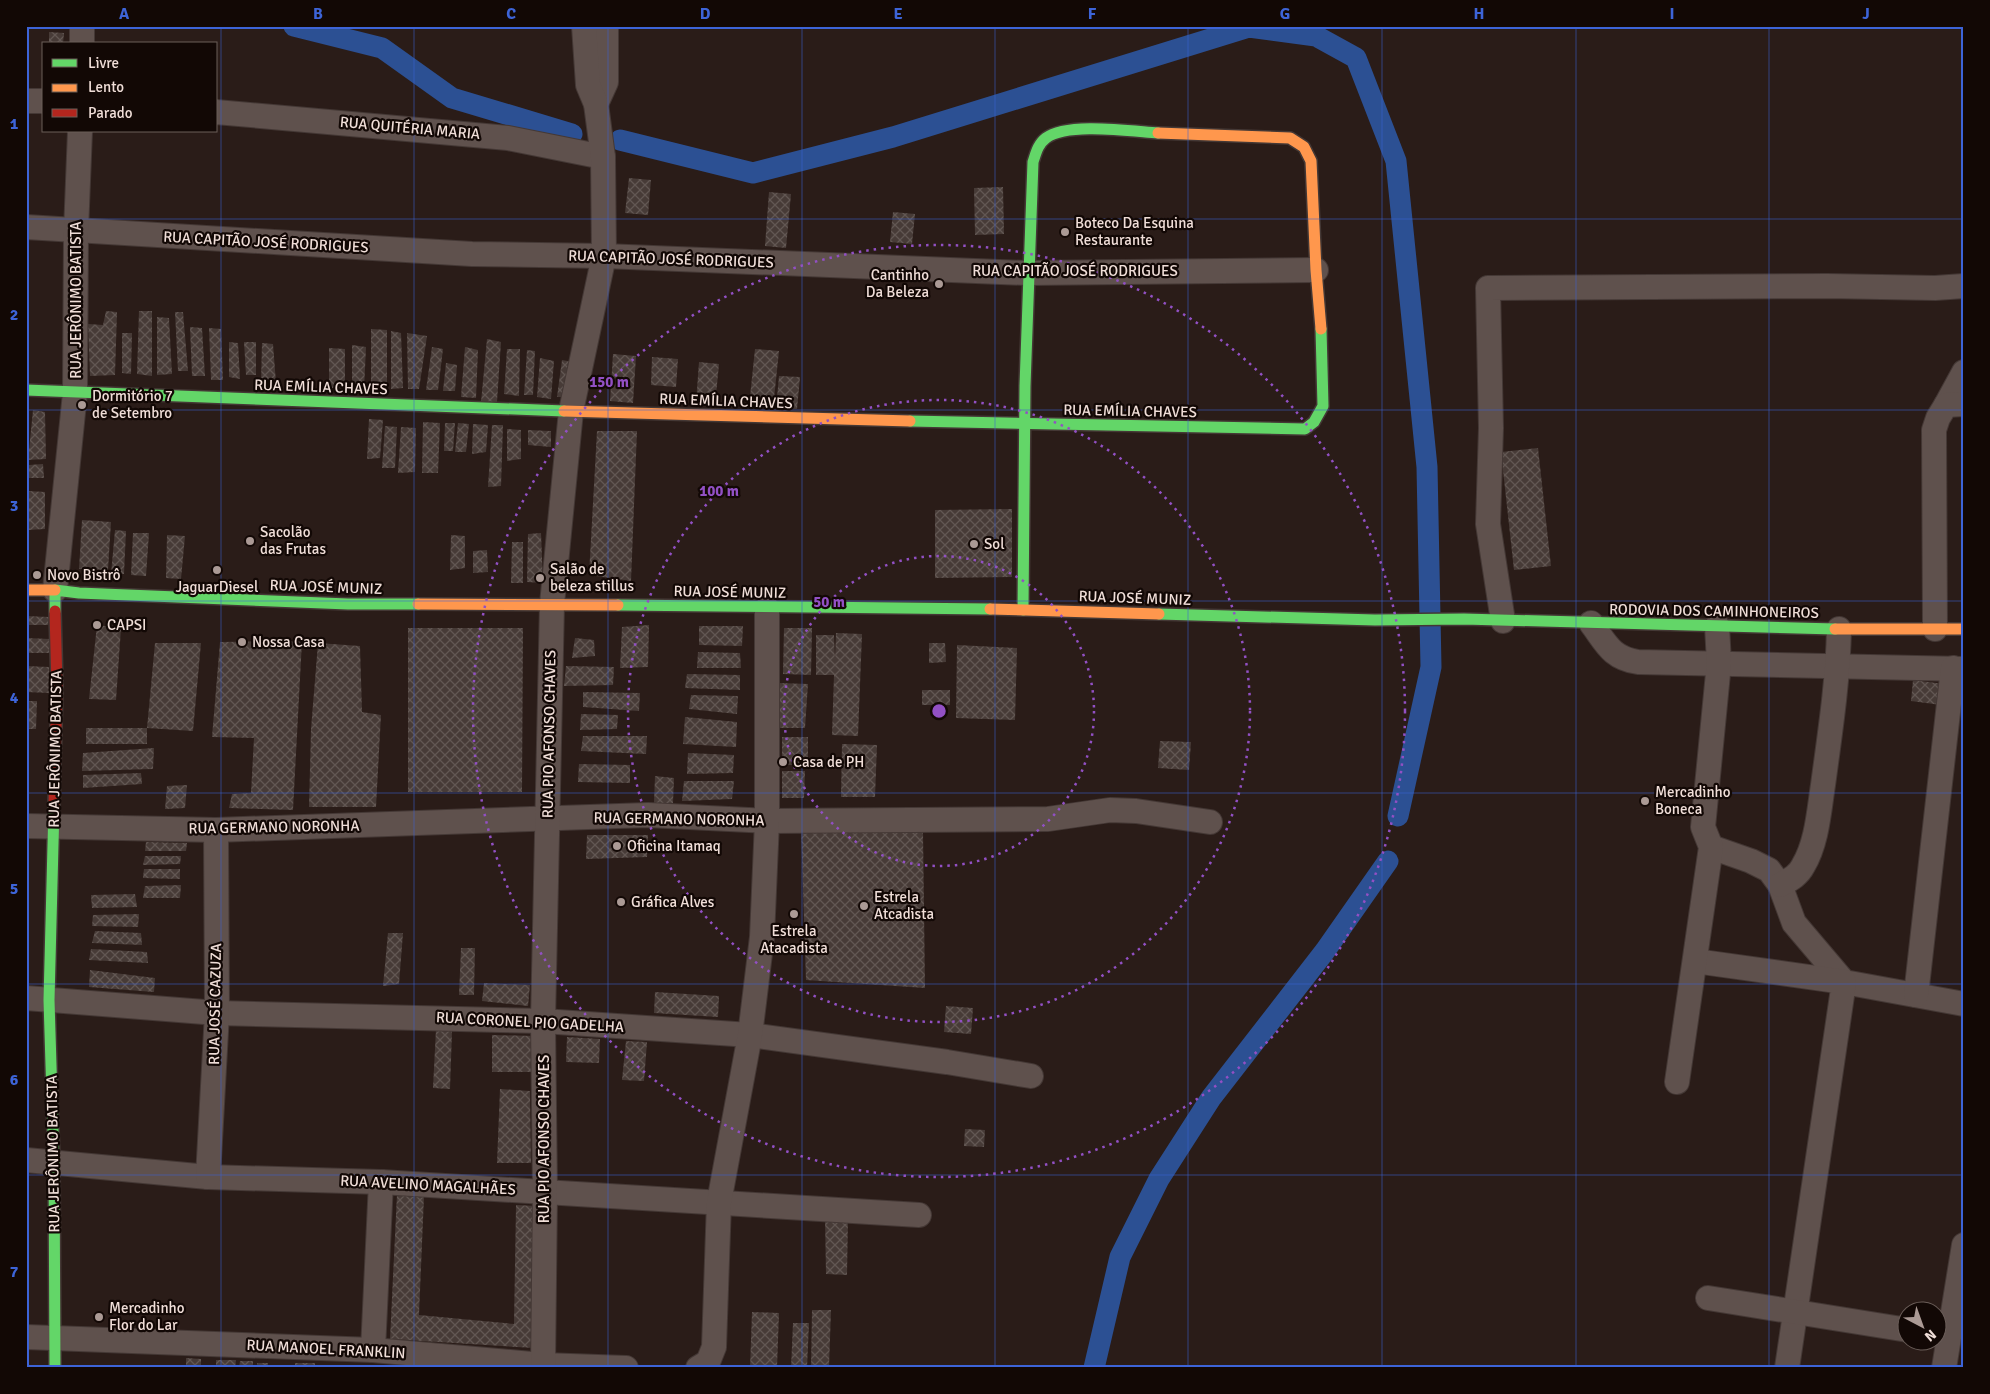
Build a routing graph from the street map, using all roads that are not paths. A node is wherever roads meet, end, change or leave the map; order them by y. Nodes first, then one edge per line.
1 (82, 26) edge
2 (583, 26) edge
3 (606, 26) edge
4 (82, 42) edge
5 (42, 100) edge
6 (26, 101) edge
7 (596, 104) junction
8 (218, 112) edge
9 (80, 132) edge
10 (602, 157) junction
11 (26, 227) edge
12 (76, 231) junction
13 (604, 256) junction
14 (1316, 270) junction
15 (1027, 273) junction
16 (1964, 286) edge
17 (1964, 372) edge
18 (26, 390) edge
19 (75, 393) junction
20 (1955, 405) edge
21 (570, 411) junction
22 (1023, 424) junction
23 (26, 590) edge
24 (55, 590) junction
25 (552, 604) junction
26 (767, 608) junction
27 (1023, 610) junction
28 (1464, 620) joint
29 (1503, 621) junction
30 (1591, 623) junction
31 (1717, 626) junction
32 (1839, 629) junction
33 (1935, 629) junction
34 (1964, 629) edge
35 (1719, 663) junction
36 (1838, 666) junction
37 (1959, 668) edge
38 (547, 818) junction
39 (767, 821) junction
40 (1210, 822) dead end
41 (26, 826) edge
42 (53, 826) junction
43 (216, 830) junction
44 (1711, 847) junction
45 (1780, 885) junction
46 (1695, 961) junction
47 (1844, 982) junction
48 (1916, 995) junction
49 (37, 999) edge
50 (1964, 1004) edge
51 (217, 1012) junction
52 (543, 1021) junction
53 (750, 1035) junction
54 (1031, 1076) dead end
55 (1677, 1082) dead end
56 (26, 1160) edge
57 (54, 1163) junction
58 (208, 1177) junction
59 (381, 1182) junction
60 (545, 1192) junction
61 (719, 1202) junction
62 (919, 1215) dead end
63 (1964, 1245) edge
64 (1708, 1298) dead end
65 (1796, 1312) junction
66 (1898, 1328) edge
67 (26, 1337) edge
68 (1950, 1337) edge
69 (54, 1339) junction
70 (373, 1350) junction
71 (543, 1366) edge
72 (55, 1368) edge
73 (626, 1368) edge
74 (698, 1368) edge
75 (1787, 1368) edge
76 (1944, 1368) edge

1 - 4 street
2 - 7 street, RUA PIO AFONSO CHAVES
3 - 7 street
5 - 6 street
7 - 10 street, RUA PIO AFONSO CHAVES
8 - 10 street, RUA QUITÉRIA MARIA
9 - 12 street, RUA JERÔNIMO BATISTA
10 - 13 street, RUA PIO AFONSO CHAVES
11 - 12 street, RUA CAPITÃO JOSÉ RODRIGUES
12 - 13 street, RUA CAPITÃO JOSÉ RODRIGUES
12 - 19 street, RUA JERÔNIMO BATISTA
13 - 15 street, RUA CAPITÃO JOSÉ RODRIGUES
13 - 21 street, RUA PIO AFONSO CHAVES
14 - 15 street, RUA CAPITÃO JOSÉ RODRIGUES
14 - 15 main road
14 - 22 main road, RUA EMÍLIA CHAVES
15 - 22 main road
16 - 29 street
17 - 20 street
18 - 19 main road, RUA EMÍLIA CHAVES
19 - 21 main road, RUA EMÍLIA CHAVES
19 - 24 street, RUA JERÔNIMO BATISTA
20 - 33 street
21 - 22 main road, RUA EMÍLIA CHAVES
21 - 25 street, RUA PIO AFONSO CHAVES
22 - 27 main road
23 - 24 main road, RUA JOSÉ MUNIZ
24 - 25 main road, RUA JOSÉ MUNIZ
24 - 42 main road, RUA JERÔNIMO BATISTA
25 - 26 main road, RUA JOSÉ MUNIZ
25 - 38 street, RUA PIO AFONSO CHAVES
26 - 27 main road, RUA JOSÉ MUNIZ
26 - 39 street
27 - 28 main road, RUA JOSÉ MUNIZ
28 - 29 main road, RODOVIA DOS CAMINHONEIROS
29 - 30 main road, RODOVIA DOS CAMINHONEIROS
30 - 31 main road, RODOVIA DOS CAMINHONEIROS
30 - 35 street
31 - 32 main road, RODOVIA DOS CAMINHONEIROS
31 - 35 street
32 - 33 main road, RODOVIA DOS CAMINHONEIROS
32 - 36 street
33 - 34 main road, RODOVIA DOS CAMINHONEIROS
35 - 36 street
35 - 44 street
36 - 37 street
36 - 45 street
37 - 48 street
38 - 39 street, RUA GERMANO NORONHA
38 - 43 street, RUA GERMANO NORONHA
38 - 52 street, RUA PIO AFONSO CHAVES
39 - 40 street, RUA GERMANO NORONHA
39 - 53 street
41 - 42 street, RUA GERMANO NORONHA
42 - 43 street, RUA GERMANO NORONHA
42 - 49 main road, RUA JERÔNIMO BATISTA
43 - 51 street, RUA JOSÉ CAZUZA
44 - 45 street
44 - 46 street
45 - 47 street
46 - 47 street
46 - 55 street
47 - 48 street
47 - 65 street
48 - 50 street
49 - 51 street, RUA CORONEL PIO GADELHA
49 - 57 main road, RUA JERÔNIMO BATISTA
51 - 52 street, RUA CORONEL PIO GADELHA
51 - 58 street, RUA JOSÉ CAZUZA
52 - 53 street, RUA CORONEL PIO GADELHA
52 - 60 street, RUA PIO AFONSO CHAVES
53 - 54 street, RUA CORONEL PIO GADELHA
53 - 61 street
56 - 57 street, RUA AVELINO MAGALHÃES
57 - 58 street, RUA AVELINO MAGALHÃES
57 - 69 main road, RUA JERÔNIMO BATISTA
58 - 59 street, RUA AVELINO MAGALHÃES
59 - 60 street, RUA AVELINO MAGALHÃES
59 - 70 street
60 - 61 street, RUA AVELINO MAGALHÃES
60 - 71 street, RUA PIO AFONSO CHAVES
61 - 62 street, RUA AVELINO MAGALHÃES
61 - 74 street
63 - 68 street
64 - 65 street
65 - 66 street
65 - 75 street
67 - 69 street, RUA MANOEL FRANKLIN
68 - 76 street
69 - 70 street, RUA MANOEL FRANKLIN
69 - 72 main road, RUA JERÔNIMO BATISTA
70 - 71 street, RUA MANOEL FRANKLIN
71 - 73 street, RUA MANOEL FRANKLIN

